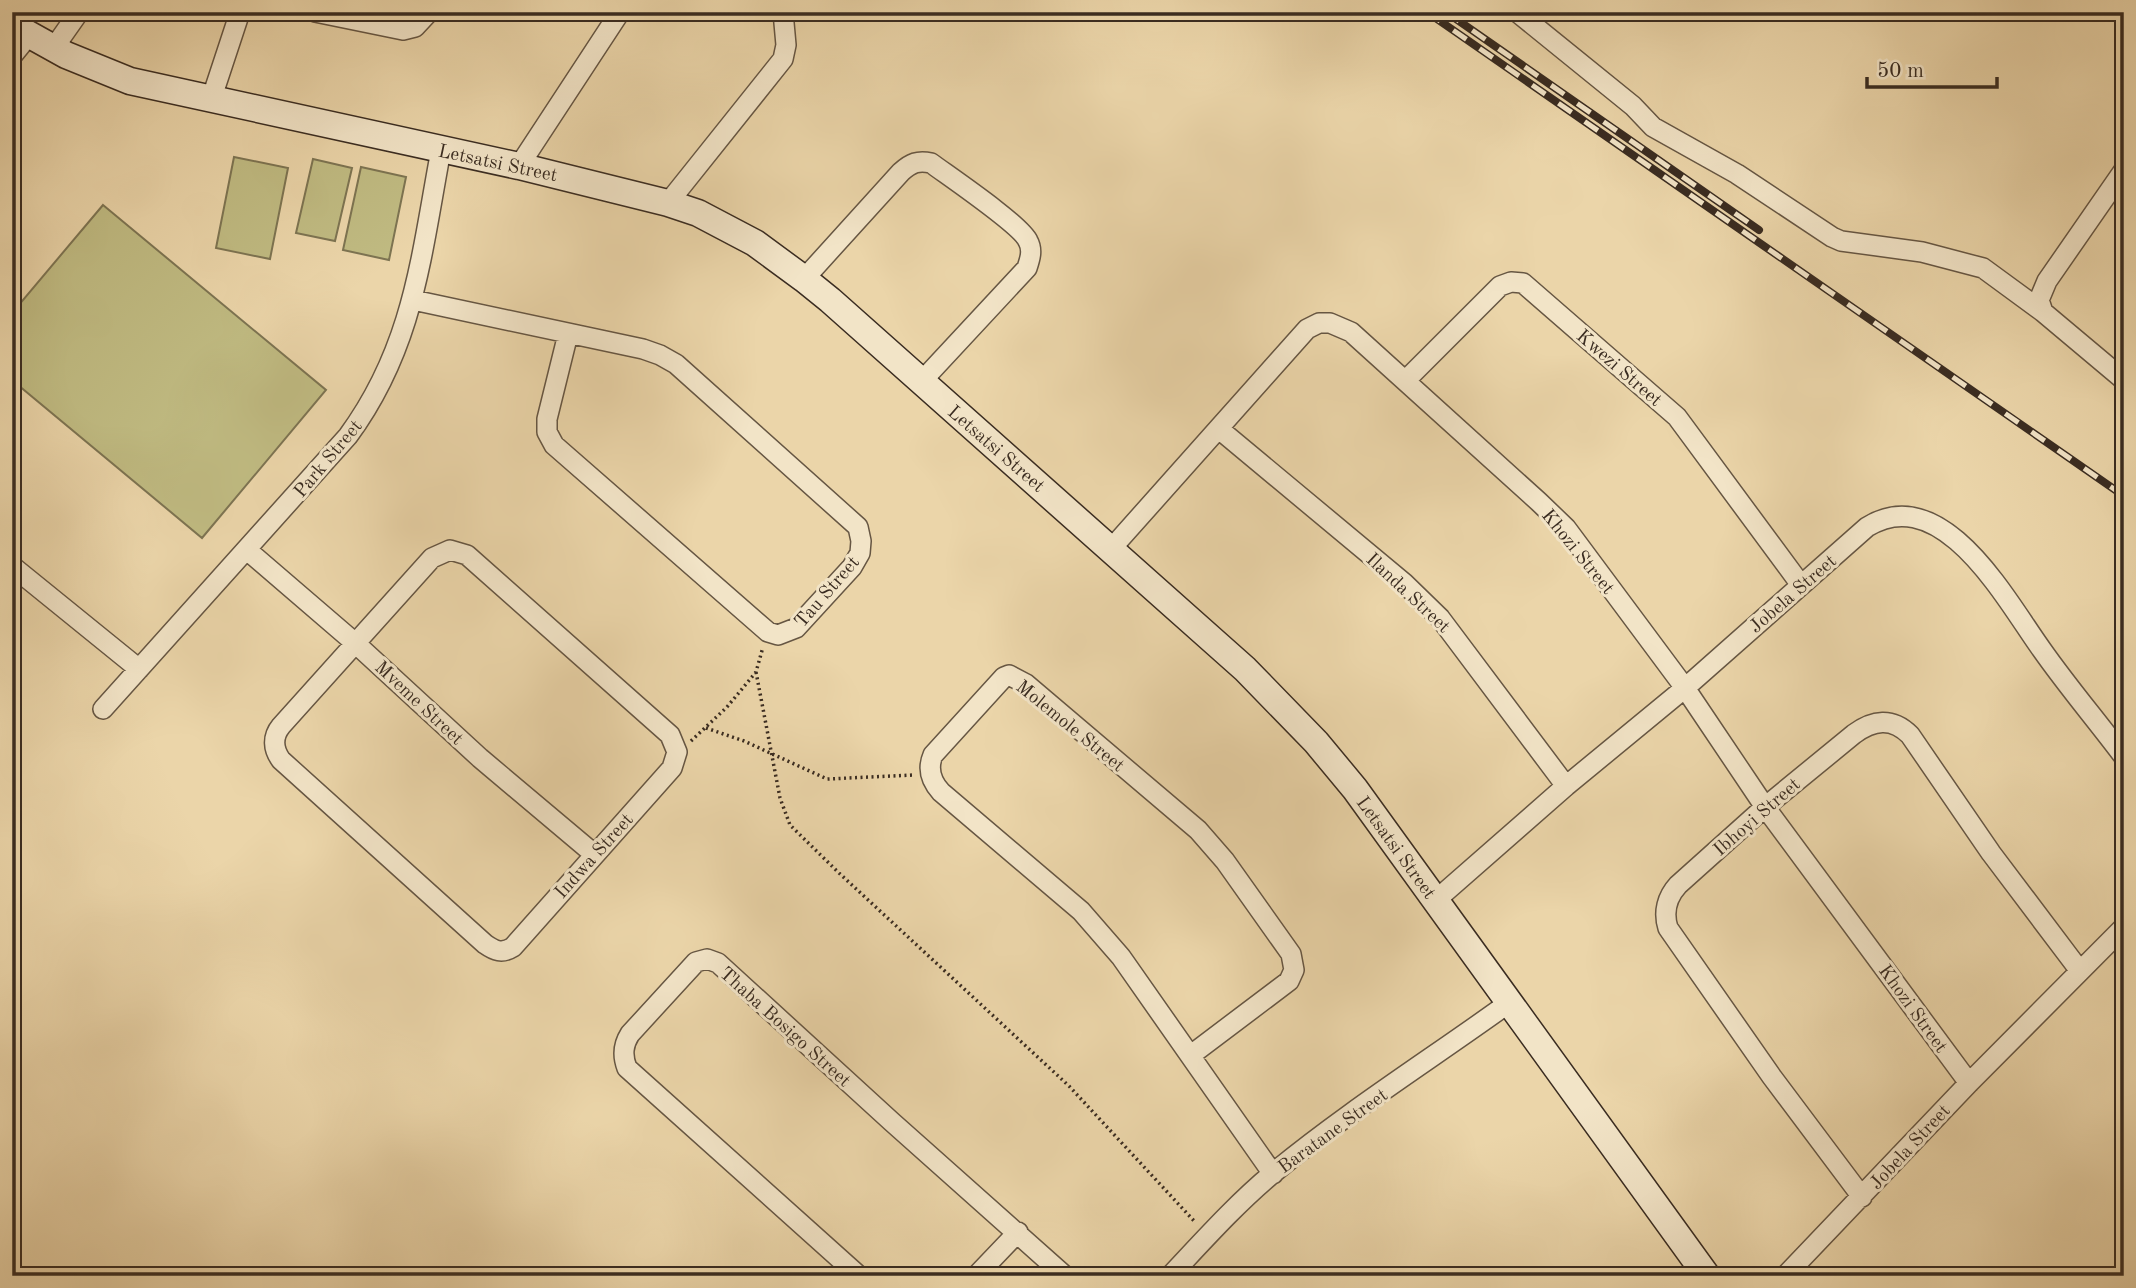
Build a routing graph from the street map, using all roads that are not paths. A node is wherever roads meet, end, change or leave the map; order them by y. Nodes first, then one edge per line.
1 (79, 12) edge
2 (240, 12) edge
3 (314, 12) edge
4 (429, 12) edge
5 (620, 12) edge
6 (783, 12) edge
7 (1517, 12) edge
8 (21, 30) edge
9 (53, 49) junction
10 (12, 56) edge
11 (211, 100) junction
12 (441, 150) junction
13 (519, 166) junction
14 (2124, 170) edge
15 (668, 203) junction
16 (804, 279) junction
17 (413, 300) junction
18 (2043, 312) junction
19 (568, 334) junction
20 (1406, 380) junction
21 (2124, 380) edge
22 (921, 382) junction
23 (1219, 429) junction
24 (1111, 549) junction
25 (247, 550) junction
26 (12, 566) edge
27 (1801, 585) junction
28 (354, 642) junction
29 (139, 669) junction
30 (1685, 688) junction
31 (103, 709) dead end
32 (2124, 757) edge
33 (1566, 786) junction
34 (1765, 807) junction
35 (594, 854) junction
36 (1436, 900) junction
37 (2124, 927) edge
38 (2080, 971) junction
39 (1510, 1002) junction
40 (1191, 1055) junction
41 (1969, 1083) junction
42 (1272, 1174) junction
43 (1862, 1197) junction
44 (1018, 1232) junction
45 (859, 1276) edge
46 (976, 1276) edge
47 (1065, 1276) edge
48 (1170, 1276) edge
49 (1707, 1276) edge
50 (1784, 1276) edge

1 - 9 street
2 - 11 street
3 - 4 street
5 - 13 street
6 - 15 street
7 - 18 street
8 - 9 street, Letsatsi Street
8 - 10 street
9 - 11 street, Letsatsi Street
11 - 12 street, Letsatsi Street
12 - 13 street, Letsatsi Street
12 - 17 street, Park Street
13 - 15 street, Letsatsi Street
14 - 18 street
15 - 16 street, Letsatsi Street
16 - 22 street, Letsatsi Street
16 - 22 street
17 - 19 street, Tau Street
17 - 25 street, Park Street
18 - 21 street
19 - 19 street, Tau Street
20 - 23 street, Khozi Street
20 - 27 street, Kwezi Street
20 - 30 street, Khozi Street
22 - 24 street, Letsatsi Street
23 - 24 street, Khozi Street
23 - 33 street, Ilanda Street
24 - 36 street, Letsatsi Street
25 - 28 street, Mveme Street
25 - 29 street, Park Street
26 - 29 street
27 - 30 street, Jobela Street
27 - 32 street, Jobela Street
28 - 35 street, Mveme Street
28 - 35 street, Indwa Street
28 - 35 street, Indwa Street
29 - 31 street, Park Street
30 - 33 street, Jobela Street
30 - 34 street, Khozi Street
33 - 36 street, Jobela Street
34 - 38 street, Ibhoyi Street
34 - 41 street, Khozi Street
34 - 43 street, Ibhoyi Street
36 - 39 street, Letsatsi Street
37 - 38 street, Jobela Street
38 - 41 street, Jobela Street
39 - 42 street, Baratane Street
39 - 49 street, Letsatsi Street
40 - 40 street, Molemole Street
40 - 42 street
41 - 43 street, Jobela Street
42 - 48 street, Baratane Street
43 - 50 street, Jobela Street
44 - 45 street, Thaba Bosigo Street
44 - 46 street
44 - 47 street, Thaba Bosigo Street

